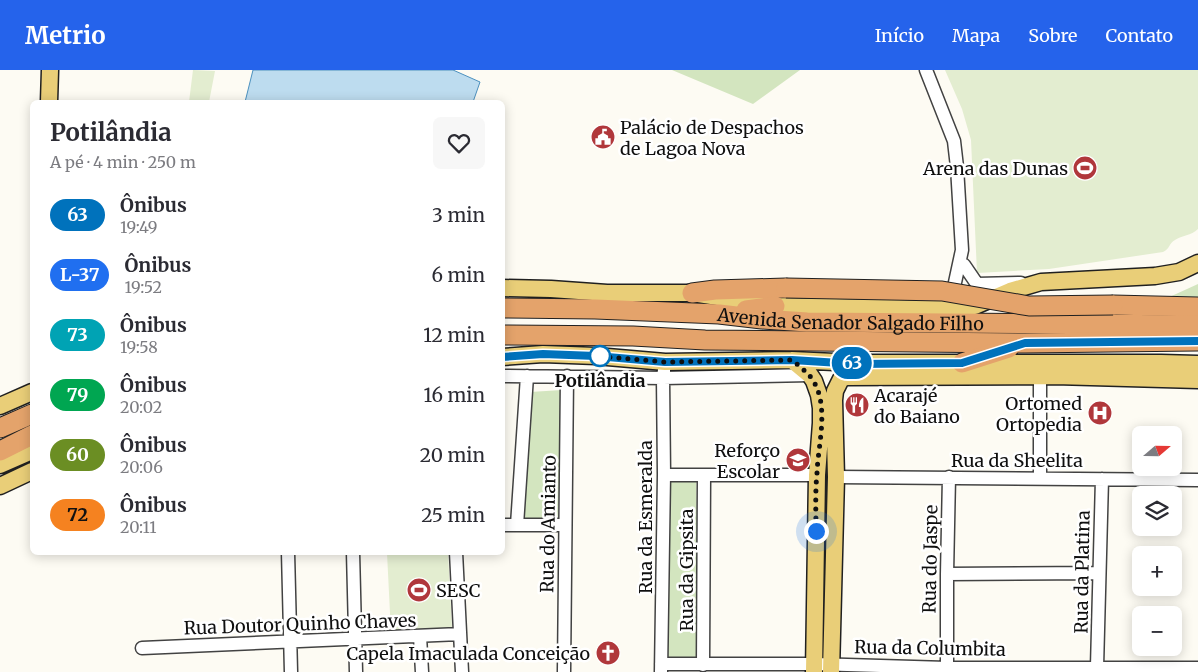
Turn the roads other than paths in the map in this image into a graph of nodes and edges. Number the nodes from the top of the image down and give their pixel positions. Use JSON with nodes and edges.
{"nodes":[{"id":1,"x":50,"y":70,"type":"edge"},
{"id":2,"x":926,"y":70,"type":"edge"},
{"id":3,"x":49,"y":100,"type":"edge"},
{"id":4,"x":963,"y":261,"type":"junction"},
{"id":5,"x":1198,"y":263,"type":"edge"},
{"id":6,"x":1041,"y":282,"type":"junction"},
{"id":7,"x":505,"y":288,"type":"edge"},
{"id":8,"x":692,"y":293,"type":"junction"},
{"id":9,"x":775,"y":306,"type":"junction"},
{"id":10,"x":975,"y":306,"type":"junction"},
{"id":11,"x":505,"y":308,"type":"edge"},
{"id":12,"x":1198,"y":308,"type":"edge"},
{"id":13,"x":949,"y":309,"type":"junction"},
{"id":14,"x":720,"y":314,"type":"junction"},
{"id":15,"x":1198,"y":324,"type":"edge"},
{"id":16,"x":505,"y":335,"type":"edge"},
{"id":17,"x":1198,"y":341,"type":"edge"},
{"id":18,"x":1025,"y":343,"type":"junction"},
{"id":19,"x":505,"y":357,"type":"edge"},
{"id":20,"x":792,"y":360,"type":"junction"},
{"id":21,"x":665,"y":362,"type":"junction"},
{"id":22,"x":962,"y":363,"type":"junction"},
{"id":23,"x":1198,"y":364,"type":"edge"},
{"id":24,"x":1045,"y":371,"type":"junction"},
{"id":25,"x":810,"y":375,"type":"junction"},
{"id":26,"x":505,"y":376,"type":"edge"},
{"id":27,"x":527,"y":376,"type":"junction"},
{"id":28,"x":566,"y":376,"type":"junction"},
{"id":29,"x":663,"y":378,"type":"junction"},
{"id":30,"x":1198,"y":380,"type":"edge"},
{"id":31,"x":30,"y":393,"type":"edge"},
{"id":32,"x":0,"y":406,"type":"edge"},
{"id":33,"x":30,"y":415,"type":"edge"},
{"id":34,"x":0,"y":428,"type":"edge"},
{"id":35,"x":30,"y":437,"type":"edge"},
{"id":36,"x":0,"y":450,"type":"edge"},
{"id":37,"x":30,"y":452,"type":"edge"},
{"id":38,"x":0,"y":465,"type":"edge"},
{"id":39,"x":30,"y":471,"type":"edge"},
{"id":40,"x":664,"y":475,"type":"junction"},
{"id":41,"x":816,"y":475,"type":"junction"},
{"id":42,"x":704,"y":476,"type":"junction"},
{"id":43,"x":836,"y":477,"type":"junction"},
{"id":44,"x":949,"y":478,"type":"junction"},
{"id":45,"x":1040,"y":478,"type":"junction"},
{"id":46,"x":1102,"y":479,"type":"junction"},
{"id":47,"x":1198,"y":480,"type":"edge"},
{"id":48,"x":0,"y":486,"type":"edge"},
{"id":49,"x":505,"y":525,"type":"edge"},
{"id":50,"x":517,"y":525,"type":"junction"},
{"id":51,"x":565,"y":525,"type":"junction"},
{"id":52,"x":288,"y":555,"type":"edge"},
{"id":53,"x":353,"y":555,"type":"edge"},
{"id":54,"x":456,"y":555,"type":"edge"},
{"id":55,"x":1098,"y":573,"type":"junction"},
{"id":56,"x":946,"y":574,"type":"junction"},
{"id":57,"x":460,"y":634,"type":"junction"},
{"id":58,"x":420,"y":636,"type":"junction"},
{"id":59,"x":356,"y":639,"type":"junction"},
{"id":60,"x":290,"y":641,"type":"junction"},
{"id":61,"x":142,"y":648,"type":"dead end"},
{"id":62,"x":703,"y":665,"type":"junction"},
{"id":63,"x":1097,"y":667,"type":"junction"},
{"id":64,"x":661,"y":668,"type":"edge"},
{"id":65,"x":814,"y":668,"type":"edge"},
{"id":66,"x":831,"y":668,"type":"edge"},
{"id":67,"x":1198,"y":668,"type":"edge"},
{"id":68,"x":947,"y":670,"type":"edge"},
{"id":69,"x":291,"y":672,"type":"edge"},
{"id":70,"x":356,"y":672,"type":"edge"},
{"id":71,"x":422,"y":672,"type":"edge"},
{"id":72,"x":462,"y":672,"type":"edge"},
{"id":73,"x":564,"y":672,"type":"edge"}],
"edges":[{"from":1,"to":3,"type":"main road"},
{"from":2,"to":4,"type":"street"},
{"from":4,"to":6,"type":"street"},
{"from":4,"to":10,"type":"street"},
{"from":4,"to":13,"type":"street"},
{"from":5,"to":6,"type":"main road"},
{"from":6,"to":10,"type":"main road"},
{"from":7,"to":8,"type":"main road"},
{"from":8,"to":9,"type":"main road"},
{"from":8,"to":12,"type":"highway","bridge":true},
{"from":9,"to":13,"type":"main road"},
{"from":9,"to":14,"type":"highway"},
{"from":10,"to":13,"type":"main road"},
{"from":11,"to":14,"type":"highway","name":"Avenida Senador Salgado Filho"},
{"from":14,"to":15,"type":"highway","name":"Avenida Senador Salgado Filho"},
{"from":16,"to":18,"type":"highway","name":"Avenida Senador Salgado Filho"},
{"from":17,"to":18,"type":"highway","name":"Avenida Senador Salgado Filho"},
{"from":18,"to":22,"type":"highway"},
{"from":19,"to":21,"type":"main road"},
{"from":20,"to":21,"type":"main road"},
{"from":20,"to":22,"type":"main road"},
{"from":20,"to":25,"type":"main road"},
{"from":21,"to":29,"type":"street","name":"Rua da Esmeralda"},
{"from":22,"to":24,"type":"main road"},
{"from":23,"to":24,"type":"main road"},
{"from":24,"to":30,"type":"main road"},
{"from":24,"to":43,"type":"main road"},
{"from":24,"to":45,"type":"street"},
{"from":25,"to":29,"type":"street"},
{"from":25,"to":41,"type":"main road"},
{"from":26,"to":27,"type":"street"},
{"from":27,"to":28,"type":"street"},
{"from":27,"to":50,"type":"street"},
{"from":28,"to":29,"type":"street"},
{"from":28,"to":51,"type":"street","name":"Rua do Amianto"},
{"from":29,"to":40,"type":"street","name":"Rua da Esmeralda"},
{"from":31,"to":32,"type":"main road"},
{"from":33,"to":34,"type":"highway"},
{"from":35,"to":36,"type":"highway"},
{"from":37,"to":38,"type":"main road"},
{"from":39,"to":48,"type":"main road"},
{"from":40,"to":42,"type":"street"},
{"from":40,"to":64,"type":"street","name":"Rua da Esmeralda"},
{"from":41,"to":42,"type":"street"},
{"from":41,"to":65,"type":"main road"},
{"from":42,"to":62,"type":"street","name":"Rua da Gipsita"},
{"from":43,"to":44,"type":"street","name":"Rua da Sheelita"},
{"from":43,"to":66,"type":"main road"},
{"from":44,"to":45,"type":"street","name":"Rua da Sheelita"},
{"from":44,"to":56,"type":"street","name":"Rua do Jaspe"},
{"from":45,"to":46,"type":"street","name":"Rua da Sheelita"},
{"from":46,"to":47,"type":"street","name":"Rua da Sheelita"},
{"from":46,"to":55,"type":"street","name":"Rua da Platina"},
{"from":49,"to":50,"type":"street"},
{"from":50,"to":51,"type":"street"},
{"from":51,"to":73,"type":"street","name":"Rua do Amianto"},
{"from":52,"to":60,"type":"street"},
{"from":53,"to":59,"type":"street"},
{"from":54,"to":57,"type":"street"},
{"from":55,"to":56,"type":"street"},
{"from":55,"to":63,"type":"street","name":"Rua da Platina"},
{"from":56,"to":68,"type":"street","name":"Rua do Jaspe"},
{"from":57,"to":58,"type":"street","name":"Rua Doutor Quinho Chaves"},
{"from":57,"to":72,"type":"street"},
{"from":58,"to":59,"type":"street","name":"Rua Doutor Quinho Chaves"},
{"from":58,"to":71,"type":"street"},
{"from":59,"to":60,"type":"street","name":"Rua Doutor Quinho Chaves"},
{"from":59,"to":70,"type":"street"},
{"from":60,"to":61,"type":"street","name":"Rua Doutor Quinho Chaves"},
{"from":60,"to":69,"type":"street"},
{"from":62,"to":64,"type":"street","name":"Rua da Columbita"},
{"from":62,"to":65,"type":"street","name":"Rua da Columbita"},
{"from":63,"to":67,"type":"street","name":"Rua da Columbita"},
{"from":63,"to":68,"type":"street","name":"Rua da Columbita"},
{"from":65,"to":66,"type":"street","name":"Rua da Columbita"},
{"from":66,"to":68,"type":"street","name":"Rua da Columbita"}]}
